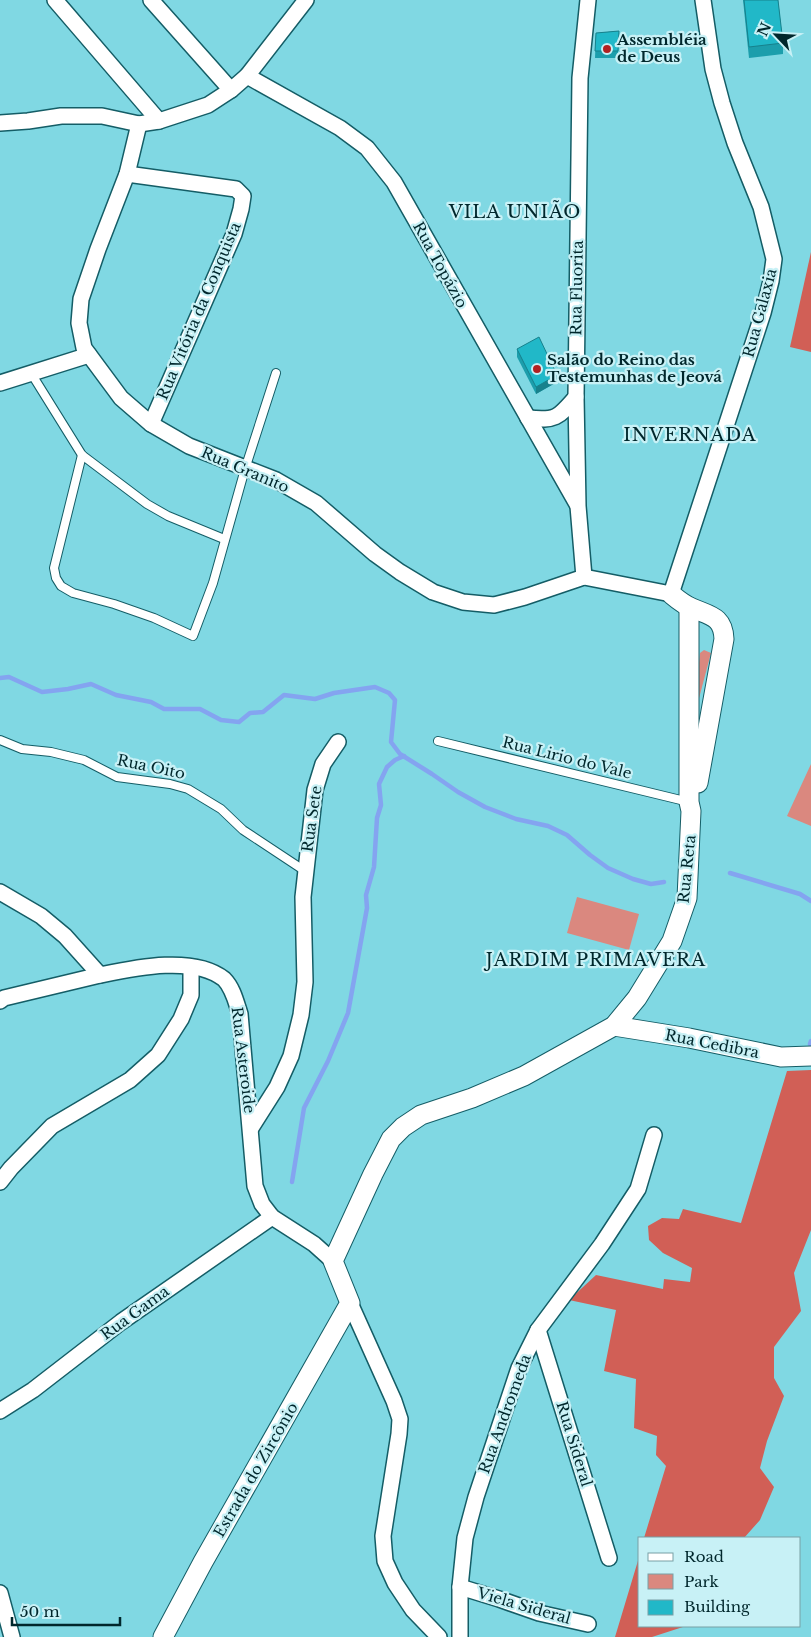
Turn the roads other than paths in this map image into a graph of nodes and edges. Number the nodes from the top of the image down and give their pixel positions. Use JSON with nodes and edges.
{"nodes":[{"id":1,"x":55,"y":0,"type":"edge"},
{"id":2,"x":151,"y":0,"type":"edge"},
{"id":3,"x":306,"y":0,"type":"edge"},
{"id":4,"x":588,"y":0,"type":"edge"},
{"id":5,"x":703,"y":0,"type":"edge"},
{"id":6,"x":247,"y":76,"type":"junction"},
{"id":7,"x":231,"y":90,"type":"junction"},
{"id":8,"x":160,"y":120,"type":"junction"},
{"id":9,"x":0,"y":123,"type":"edge"},
{"id":10,"x":139,"y":124,"type":"junction"},
{"id":11,"x":127,"y":174,"type":"junction"},
{"id":12,"x":89,"y":354,"type":"junction"},
{"id":13,"x":31,"y":373,"type":"junction"},
{"id":14,"x":276,"y":373,"type":"dead end"},
{"id":15,"x":0,"y":383,"type":"edge"},
{"id":16,"x":576,"y":397,"type":"junction"},
{"id":17,"x":528,"y":418,"type":"junction"},
{"id":18,"x":151,"y":424,"type":"junction"},
{"id":19,"x":82,"y":455,"type":"junction"},
{"id":20,"x":245,"y":469,"type":"junction"},
{"id":21,"x":578,"y":506,"type":"junction"},
{"id":22,"x":224,"y":540,"type":"junction"},
{"id":23,"x":584,"y":576,"type":"junction"},
{"id":24,"x":671,"y":594,"type":"junction"},
{"id":25,"x":689,"y":607,"type":"junction"},
{"id":26,"x":0,"y":740,"type":"edge"},
{"id":27,"x":438,"y":741,"type":"dead end"},
{"id":28,"x":338,"y":742,"type":"dead end"},
{"id":29,"x":690,"y":807,"type":"junction"},
{"id":30,"x":305,"y":870,"type":"junction"},
{"id":31,"x":0,"y":892,"type":"edge"},
{"id":32,"x":191,"y":967,"type":"junction"},
{"id":33,"x":100,"y":975,"type":"junction"},
{"id":34,"x":0,"y":1000,"type":"edge"},
{"id":35,"x":614,"y":1026,"type":"junction"},
{"id":36,"x":811,"y":1056,"type":"edge"},
{"id":37,"x":251,"y":1128,"type":"junction"},
{"id":38,"x":654,"y":1134,"type":"dead end"},
{"id":39,"x":0,"y":1182,"type":"edge"},
{"id":40,"x":272,"y":1217,"type":"junction"},
{"id":41,"x":333,"y":1261,"type":"junction"},
{"id":42,"x":350,"y":1303,"type":"junction"},
{"id":43,"x":538,"y":1330,"type":"junction"},
{"id":44,"x":0,"y":1411,"type":"edge"},
{"id":45,"x":609,"y":1558,"type":"dead end"},
{"id":46,"x":460,"y":1588,"type":"junction"},
{"id":47,"x":0,"y":1593,"type":"edge"},
{"id":48,"x":3,"y":1617,"type":"edge"},
{"id":49,"x":588,"y":1624,"type":"dead end"},
{"id":50,"x":12,"y":1637,"type":"edge"},
{"id":51,"x":163,"y":1637,"type":"edge"},
{"id":52,"x":439,"y":1637,"type":"edge"},
{"id":53,"x":460,"y":1637,"type":"edge"}],
"edges":[{"from":1,"to":8,"type":"street"},
{"from":2,"to":7,"type":"street"},
{"from":3,"to":6,"type":"street"},
{"from":4,"to":16,"type":"street","name":"Rua Fluorita"},
{"from":5,"to":24,"type":"street","name":"Rua Galaxia"},
{"from":6,"to":7,"type":"street"},
{"from":6,"to":17,"type":"street","name":"Rua Topázio"},
{"from":7,"to":8,"type":"street"},
{"from":8,"to":10,"type":"street"},
{"from":9,"to":10,"type":"street"},
{"from":10,"to":11,"type":"street","name":"Rua Granito"},
{"from":11,"to":12,"type":"street","name":"Rua Granito"},
{"from":11,"to":18,"type":"street","name":"Rua Vitória da Conquista"},
{"from":12,"to":13,"type":"street"},
{"from":12,"to":18,"type":"street","name":"Rua Granito"},
{"from":13,"to":15,"type":"street"},
{"from":13,"to":19,"type":"lane"},
{"from":14,"to":20,"type":"lane"},
{"from":16,"to":17,"type":"street"},
{"from":16,"to":21,"type":"street","name":"Rua Fluorita"},
{"from":17,"to":21,"type":"street","name":"Rua Topázio"},
{"from":18,"to":20,"type":"street","name":"Rua Granito"},
{"from":19,"to":22,"type":"lane"},
{"from":19,"to":22,"type":"lane"},
{"from":20,"to":22,"type":"lane"},
{"from":20,"to":23,"type":"street","name":"Rua Granito"},
{"from":21,"to":23,"type":"street","name":"Rua Fluorita"},
{"from":23,"to":24,"type":"street"},
{"from":24,"to":25,"type":"street","name":"Rua Reta"},
{"from":25,"to":29,"type":"street","name":"Rua Reta"},
{"from":25,"to":29,"type":"street","name":"Rua Reta"},
{"from":26,"to":30,"type":"lane","name":"Rua Oito"},
{"from":27,"to":29,"type":"lane","name":"Rua Lirio do Vale"},
{"from":28,"to":30,"type":"street","name":"Rua Sete"},
{"from":29,"to":35,"type":"street","name":"Rua Reta"},
{"from":30,"to":37,"type":"street","name":"Rua Sete"},
{"from":31,"to":33,"type":"street"},
{"from":32,"to":33,"type":"street","name":"Rua Asteroide"},
{"from":32,"to":37,"type":"street","name":"Rua Asteroide"},
{"from":32,"to":39,"type":"street"},
{"from":33,"to":34,"type":"street","name":"Rua Asteroide"},
{"from":35,"to":36,"type":"street","name":"Rua Cedibra"},
{"from":35,"to":41,"type":"street"},
{"from":37,"to":40,"type":"street","name":"Rua Asteroide"},
{"from":38,"to":43,"type":"street","name":"Rua Andromeda"},
{"from":40,"to":41,"type":"street","name":"Rua Asteroide"},
{"from":40,"to":44,"type":"street","name":"Rua Gama"},
{"from":41,"to":42,"type":"street","name":"Rua Asteroide"},
{"from":42,"to":51,"type":"street","name":"Estrada do Zircônio"},
{"from":42,"to":52,"type":"street"},
{"from":43,"to":45,"type":"street","name":"Rua Sideral"},
{"from":43,"to":46,"type":"street","name":"Rua Andromeda"},
{"from":46,"to":49,"type":"street","name":"Viela Sideral"},
{"from":46,"to":53,"type":"street","name":"Rua Andromeda"},
{"from":47,"to":48,"type":"street"},
{"from":48,"to":50,"type":"street"}]}
